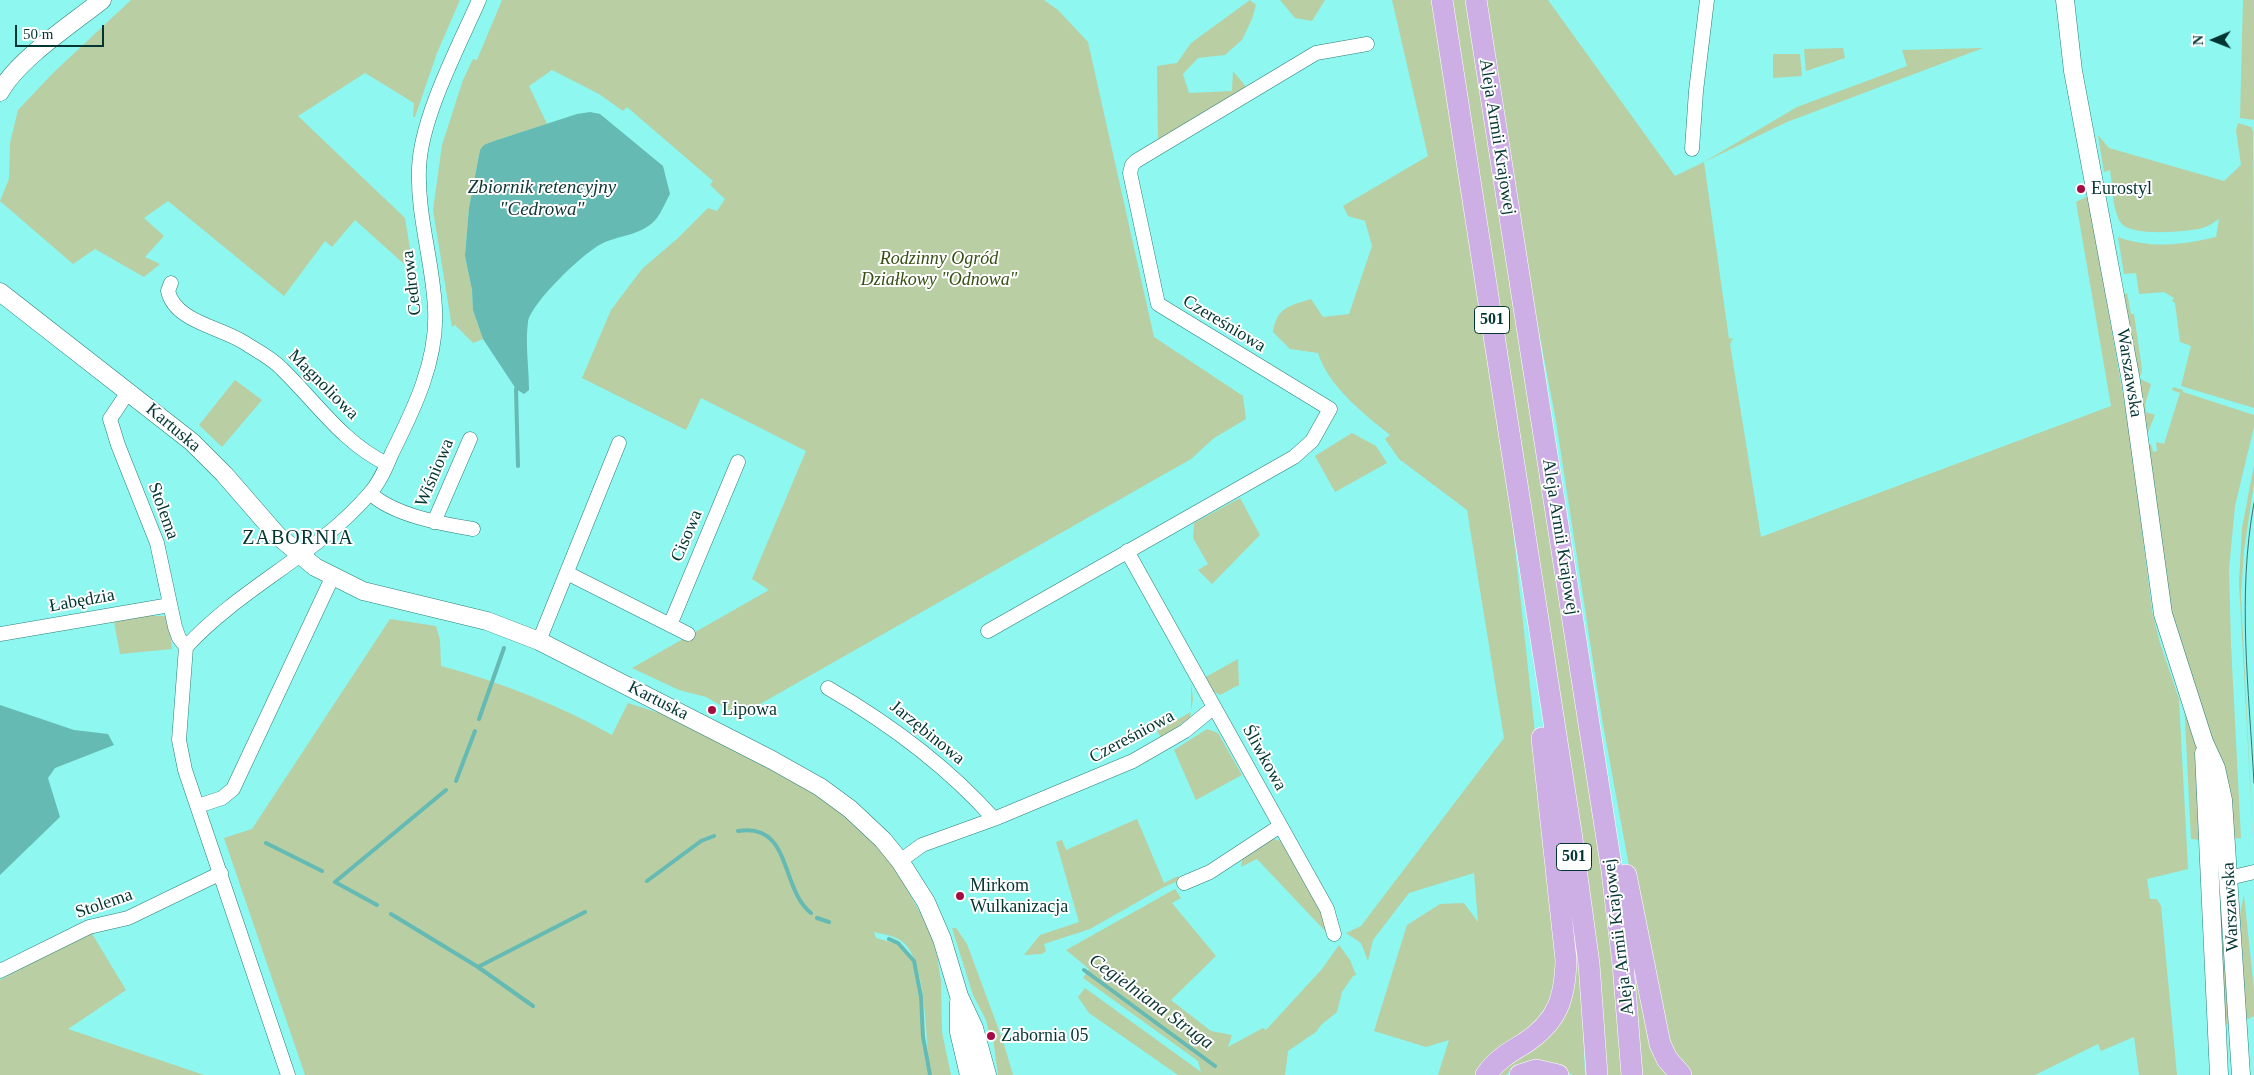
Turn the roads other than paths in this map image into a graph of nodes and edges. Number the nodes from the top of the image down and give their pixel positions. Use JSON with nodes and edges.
{"nodes":[{"id":1,"x":102,"y":0,"type":"edge"},
{"id":2,"x":479,"y":0,"type":"edge"},
{"id":3,"x":1442,"y":0,"type":"edge"},
{"id":4,"x":1476,"y":0,"type":"edge"},
{"id":5,"x":1707,"y":0,"type":"edge"},
{"id":6,"x":2065,"y":0,"type":"edge"},
{"id":7,"x":1366,"y":44,"type":"dead end"},
{"id":8,"x":0,"y":92,"type":"edge"},
{"id":9,"x":1692,"y":150,"type":"dead end"},
{"id":10,"x":171,"y":283,"type":"dead end"},
{"id":11,"x":0,"y":292,"type":"edge"},
{"id":12,"x":128,"y":392,"type":"junction"},
{"id":13,"x":470,"y":439,"type":"dead end"},
{"id":14,"x":619,"y":443,"type":"dead end"},
{"id":15,"x":738,"y":462,"type":"dead end"},
{"id":16,"x":387,"y":464,"type":"junction"},
{"id":17,"x":370,"y":493,"type":"junction"},
{"id":18,"x":434,"y":522,"type":"junction"},
{"id":19,"x":473,"y":529,"type":"dead end"},
{"id":20,"x":1127,"y":551,"type":"junction"},
{"id":21,"x":299,"y":556,"type":"junction"},
{"id":22,"x":567,"y":573,"type":"junction"},
{"id":23,"x":332,"y":578,"type":"junction"},
{"id":24,"x":170,"y":605,"type":"junction"},
{"id":25,"x":670,"y":625,"type":"junction"},
{"id":26,"x":988,"y":631,"type":"dead end"},
{"id":27,"x":0,"y":634,"type":"edge"},
{"id":28,"x":688,"y":634,"type":"dead end"},
{"id":29,"x":1540,"y":640,"type":"junction"},
{"id":30,"x":539,"y":641,"type":"junction"},
{"id":31,"x":186,"y":647,"type":"junction"},
{"id":32,"x":828,"y":688,"type":"dead end"},
{"id":33,"x":1213,"y":708,"type":"junction"},
{"id":34,"x":2204,"y":742,"type":"junction"},
{"id":35,"x":1598,"y":773,"type":"junction"},
{"id":36,"x":198,"y":806,"type":"junction"},
{"id":37,"x":994,"y":819,"type":"junction"},
{"id":38,"x":1280,"y":826,"type":"junction"},
{"id":39,"x":900,"y":861,"type":"junction"},
{"id":40,"x":2254,"y":872,"type":"edge"},
{"id":41,"x":222,"y":873,"type":"junction"},
{"id":42,"x":2229,"y":878,"type":"junction"},
{"id":43,"x":2210,"y":881,"type":"junction"},
{"id":44,"x":1184,"y":883,"type":"dead end"},
{"id":45,"x":1334,"y":934,"type":"dead end"},
{"id":46,"x":0,"y":971,"type":"edge"},
{"id":47,"x":959,"y":996,"type":"junction"},
{"id":48,"x":288,"y":1075,"type":"edge"},
{"id":49,"x":970,"y":1075,"type":"edge"},
{"id":50,"x":987,"y":1075,"type":"edge"},
{"id":51,"x":1486,"y":1075,"type":"edge"},
{"id":52,"x":1520,"y":1075,"type":"edge"},
{"id":53,"x":1558,"y":1075,"type":"edge"},
{"id":54,"x":1596,"y":1075,"type":"edge"},
{"id":55,"x":1632,"y":1075,"type":"edge"},
{"id":56,"x":1681,"y":1075,"type":"edge"},
{"id":57,"x":2219,"y":1075,"type":"edge"},
{"id":58,"x":2240,"y":1075,"type":"edge"}],
"edges":[{"from":1,"to":8,"type":"street"},
{"from":2,"to":16,"type":"street","name":"Cedrowa"},
{"from":3,"to":29,"type":"main road","name":"Aleja Armii Krajowej","number":"501"},
{"from":4,"to":35,"type":"main road","name":"Aleja Armii Krajowej","number":"501"},
{"from":5,"to":9,"type":"street"},
{"from":6,"to":34,"type":"street","name":"Warszawska"},
{"from":7,"to":20,"type":"street","name":"Czereśniowa"},
{"from":10,"to":16,"type":"street","name":"Magnoliowa"},
{"from":11,"to":12,"type":"street","name":"Kartuska"},
{"from":12,"to":21,"type":"street","name":"Kartuska"},
{"from":12,"to":24,"type":"street","name":"Stolema"},
{"from":13,"to":18,"type":"street","name":"Wiśniowa"},
{"from":14,"to":22,"type":"street"},
{"from":15,"to":25,"type":"street","name":"Cisowa"},
{"from":16,"to":17,"type":"street","name":"Cedrowa"},
{"from":17,"to":18,"type":"street","name":"Wiśniowa"},
{"from":17,"to":21,"type":"street","name":"Cedrowa"},
{"from":18,"to":19,"type":"street","name":"Wiśniowa"},
{"from":20,"to":26,"type":"street","name":"Czereśniowa"},
{"from":20,"to":33,"type":"street"},
{"from":21,"to":23,"type":"street","name":"Kartuska"},
{"from":21,"to":31,"type":"street"},
{"from":22,"to":25,"type":"street"},
{"from":22,"to":30,"type":"street"},
{"from":23,"to":30,"type":"street","name":"Kartuska"},
{"from":23,"to":36,"type":"street"},
{"from":24,"to":27,"type":"street","name":"Łabędzia"},
{"from":24,"to":31,"type":"street","name":"Stolema"},
{"from":25,"to":28,"type":"street"},
{"from":29,"to":51,"type":"main road"},
{"from":29,"to":54,"type":"main road","name":"Aleja Armii Krajowej","number":"501"},
{"from":30,"to":39,"type":"street","name":"Kartuska"},
{"from":31,"to":36,"type":"street","name":"Stolema"},
{"from":32,"to":37,"type":"street","name":"Jarzębinowa"},
{"from":33,"to":37,"type":"street","name":"Czereśniowa"},
{"from":33,"to":38,"type":"street","name":"Śliwkowa"},
{"from":34,"to":42,"type":"street","name":"Warszawska"},
{"from":34,"to":43,"type":"street","name":"Warszawska"},
{"from":35,"to":55,"type":"main road","name":"Aleja Armii Krajowej","number":"501"},
{"from":35,"to":56,"type":"main road"},
{"from":36,"to":41,"type":"street","name":"Stolema"},
{"from":37,"to":39,"type":"street","name":"Czereśniowa"},
{"from":38,"to":44,"type":"street"},
{"from":38,"to":45,"type":"street","name":"Śliwkowa"},
{"from":39,"to":47,"type":"street","name":"Kartuska"},
{"from":40,"to":42,"type":"street"},
{"from":41,"to":46,"type":"street","name":"Stolema"},
{"from":41,"to":48,"type":"street","name":"Stolema"},
{"from":42,"to":43,"type":"street"},
{"from":42,"to":58,"type":"street","name":"Warszawska"},
{"from":43,"to":57,"type":"street","name":"Warszawska"},
{"from":47,"to":49,"type":"street","name":"Kartuska"},
{"from":47,"to":50,"type":"street","name":"Kartuska"},
{"from":52,"to":53,"type":"main road"}]}
